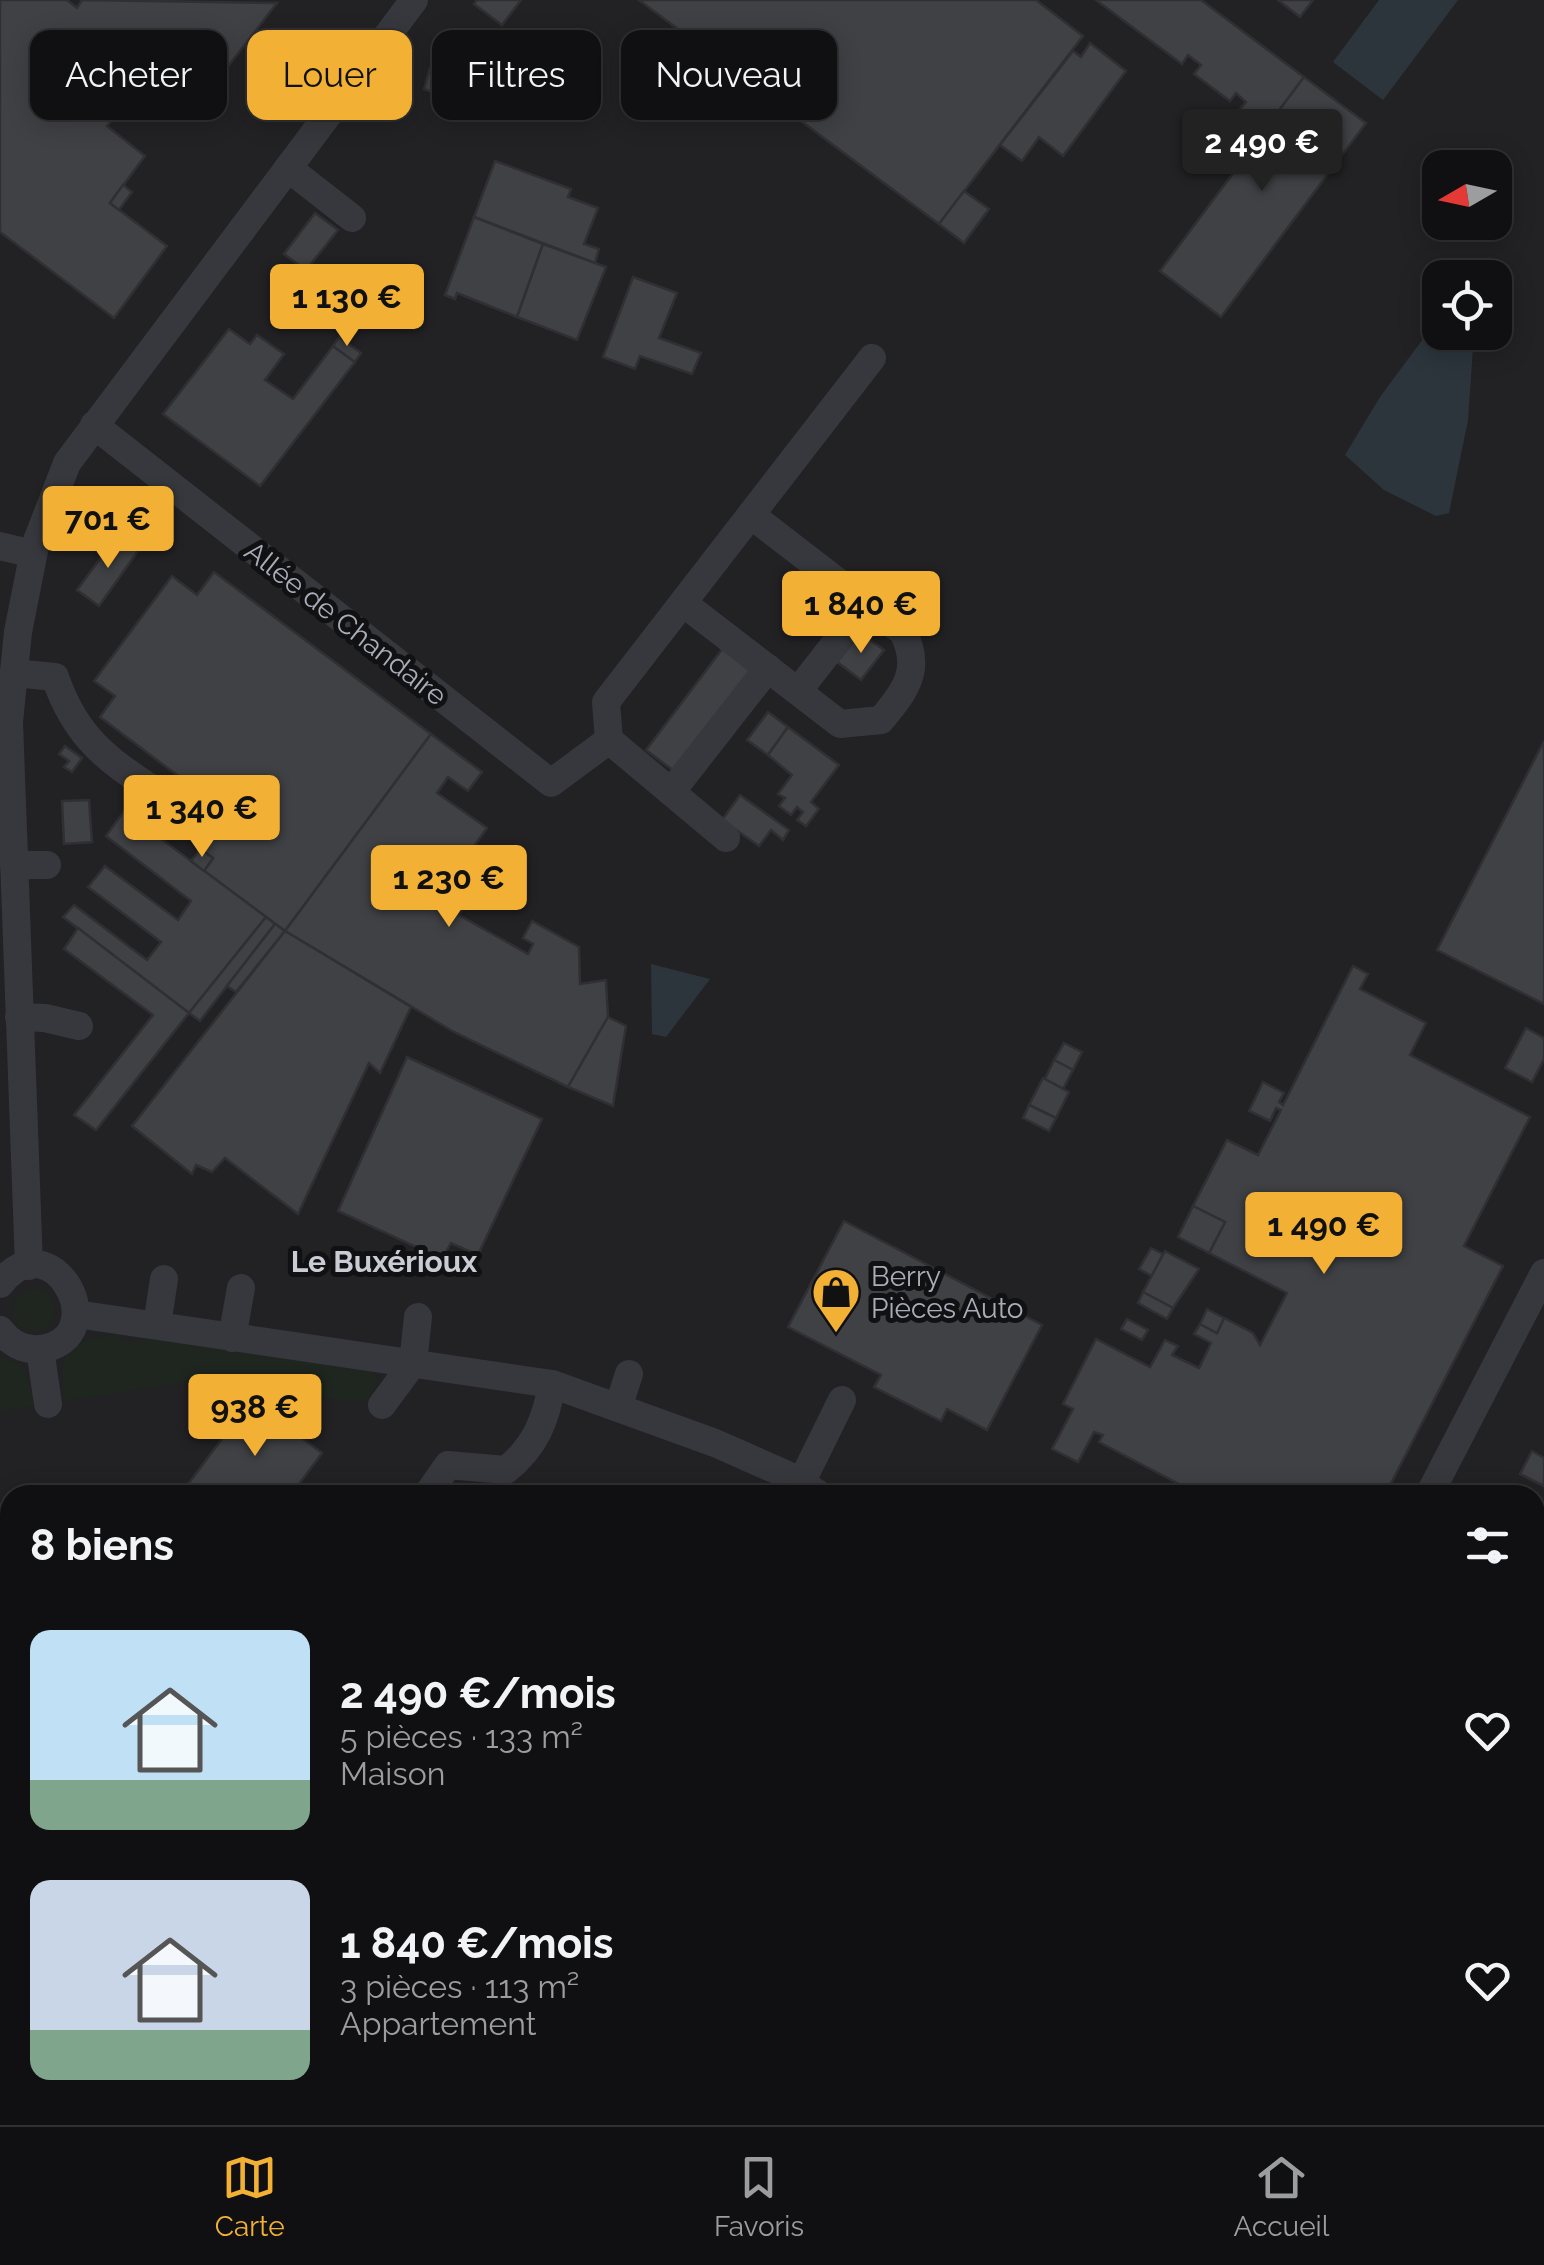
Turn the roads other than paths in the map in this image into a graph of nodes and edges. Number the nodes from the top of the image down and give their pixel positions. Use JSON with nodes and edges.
{"nodes":[{"id":1,"x":414,"y":0,"type":"edge"},
{"id":2,"x":288,"y":168,"type":"junction"},
{"id":3,"x":352,"y":218,"type":"dead end"},
{"id":4,"x":872,"y":358,"type":"dead end"},
{"id":5,"x":94,"y":425,"type":"junction"},
{"id":6,"x":751,"y":515,"type":"junction"},
{"id":7,"x":0,"y":546,"type":"edge"},
{"id":8,"x":33,"y":554,"type":"junction"},
{"id":9,"x":683,"y":603,"type":"junction"},
{"id":10,"x":866,"y":604,"type":"junction"},
{"id":11,"x":768,"y":668,"type":"junction"},
{"id":12,"x":14,"y":672,"type":"junction"},
{"id":13,"x":798,"y":691,"type":"junction"},
{"id":14,"x":610,"y":740,"type":"junction"},
{"id":15,"x":672,"y":792,"type":"junction"},
{"id":16,"x":186,"y":812,"type":"dead end"},
{"id":17,"x":726,"y":838,"type":"dead end"},
{"id":18,"x":47,"y":864,"type":"dead end"},
{"id":19,"x":14,"y":865,"type":"junction"},
{"id":20,"x":19,"y":1018,"type":"junction"},
{"id":21,"x":79,"y":1026,"type":"dead end"},
{"id":22,"x":29,"y":1266,"type":"junction"},
{"id":23,"x":1544,"y":1273,"type":"edge"},
{"id":24,"x":164,"y":1279,"type":"dead end"},
{"id":25,"x":0,"y":1284,"type":"edge"},
{"id":26,"x":241,"y":1288,"type":"dead end"},
{"id":27,"x":76,"y":1314,"type":"junction"},
{"id":28,"x":418,"y":1317,"type":"dead end"},
{"id":29,"x":156,"y":1326,"type":"junction"},
{"id":30,"x":0,"y":1330,"type":"edge"},
{"id":31,"x":232,"y":1338,"type":"junction"},
{"id":32,"x":40,"y":1349,"type":"junction"},
{"id":33,"x":413,"y":1362,"type":"junction"},
{"id":34,"x":629,"y":1374,"type":"dead end"},
{"id":35,"x":552,"y":1384,"type":"junction"},
{"id":36,"x":842,"y":1400,"type":"dead end"},
{"id":37,"x":48,"y":1404,"type":"dead end"},
{"id":38,"x":382,"y":1405,"type":"dead end"},
{"id":39,"x":619,"y":1406,"type":"junction"},
{"id":40,"x":434,"y":1485,"type":"edge"},
{"id":41,"x":801,"y":1485,"type":"edge"},
{"id":42,"x":811,"y":1485,"type":"edge"},
{"id":43,"x":1434,"y":1485,"type":"edge"}],
"edges":[{"from":1,"to":2,"type":"street"},
{"from":2,"to":3,"type":"street"},
{"from":2,"to":5,"type":"street"},
{"from":4,"to":6,"type":"street"},
{"from":5,"to":8,"type":"street"},
{"from":5,"to":14,"type":"street","name":"Allée de Chandaire"},
{"from":6,"to":9,"type":"street"},
{"from":6,"to":10,"type":"street"},
{"from":7,"to":8,"type":"street"},
{"from":8,"to":12,"type":"street"},
{"from":9,"to":11,"type":"street"},
{"from":9,"to":14,"type":"street"},
{"from":10,"to":13,"type":"street"},
{"from":10,"to":13,"type":"street"},
{"from":11,"to":13,"type":"street"},
{"from":11,"to":15,"type":"street"},
{"from":12,"to":16,"type":"street"},
{"from":12,"to":19,"type":"street"},
{"from":14,"to":15,"type":"street"},
{"from":15,"to":17,"type":"street"},
{"from":18,"to":19,"type":"street"},
{"from":19,"to":20,"type":"street"},
{"from":20,"to":21,"type":"street"},
{"from":20,"to":22,"type":"street"},
{"from":22,"to":25,"type":"street"},
{"from":22,"to":27,"type":"street"},
{"from":23,"to":43,"type":"street"},
{"from":24,"to":29,"type":"street"},
{"from":26,"to":31,"type":"street"},
{"from":27,"to":29,"type":"street"},
{"from":27,"to":32,"type":"street"},
{"from":28,"to":33,"type":"street"},
{"from":29,"to":31,"type":"street"},
{"from":30,"to":32,"type":"street"},
{"from":31,"to":33,"type":"street"},
{"from":32,"to":37,"type":"street"},
{"from":33,"to":35,"type":"street"},
{"from":33,"to":38,"type":"street"},
{"from":34,"to":39,"type":"street"},
{"from":35,"to":39,"type":"street"},
{"from":35,"to":40,"type":"street"},
{"from":36,"to":42,"type":"street"},
{"from":39,"to":41,"type":"street"}]}
